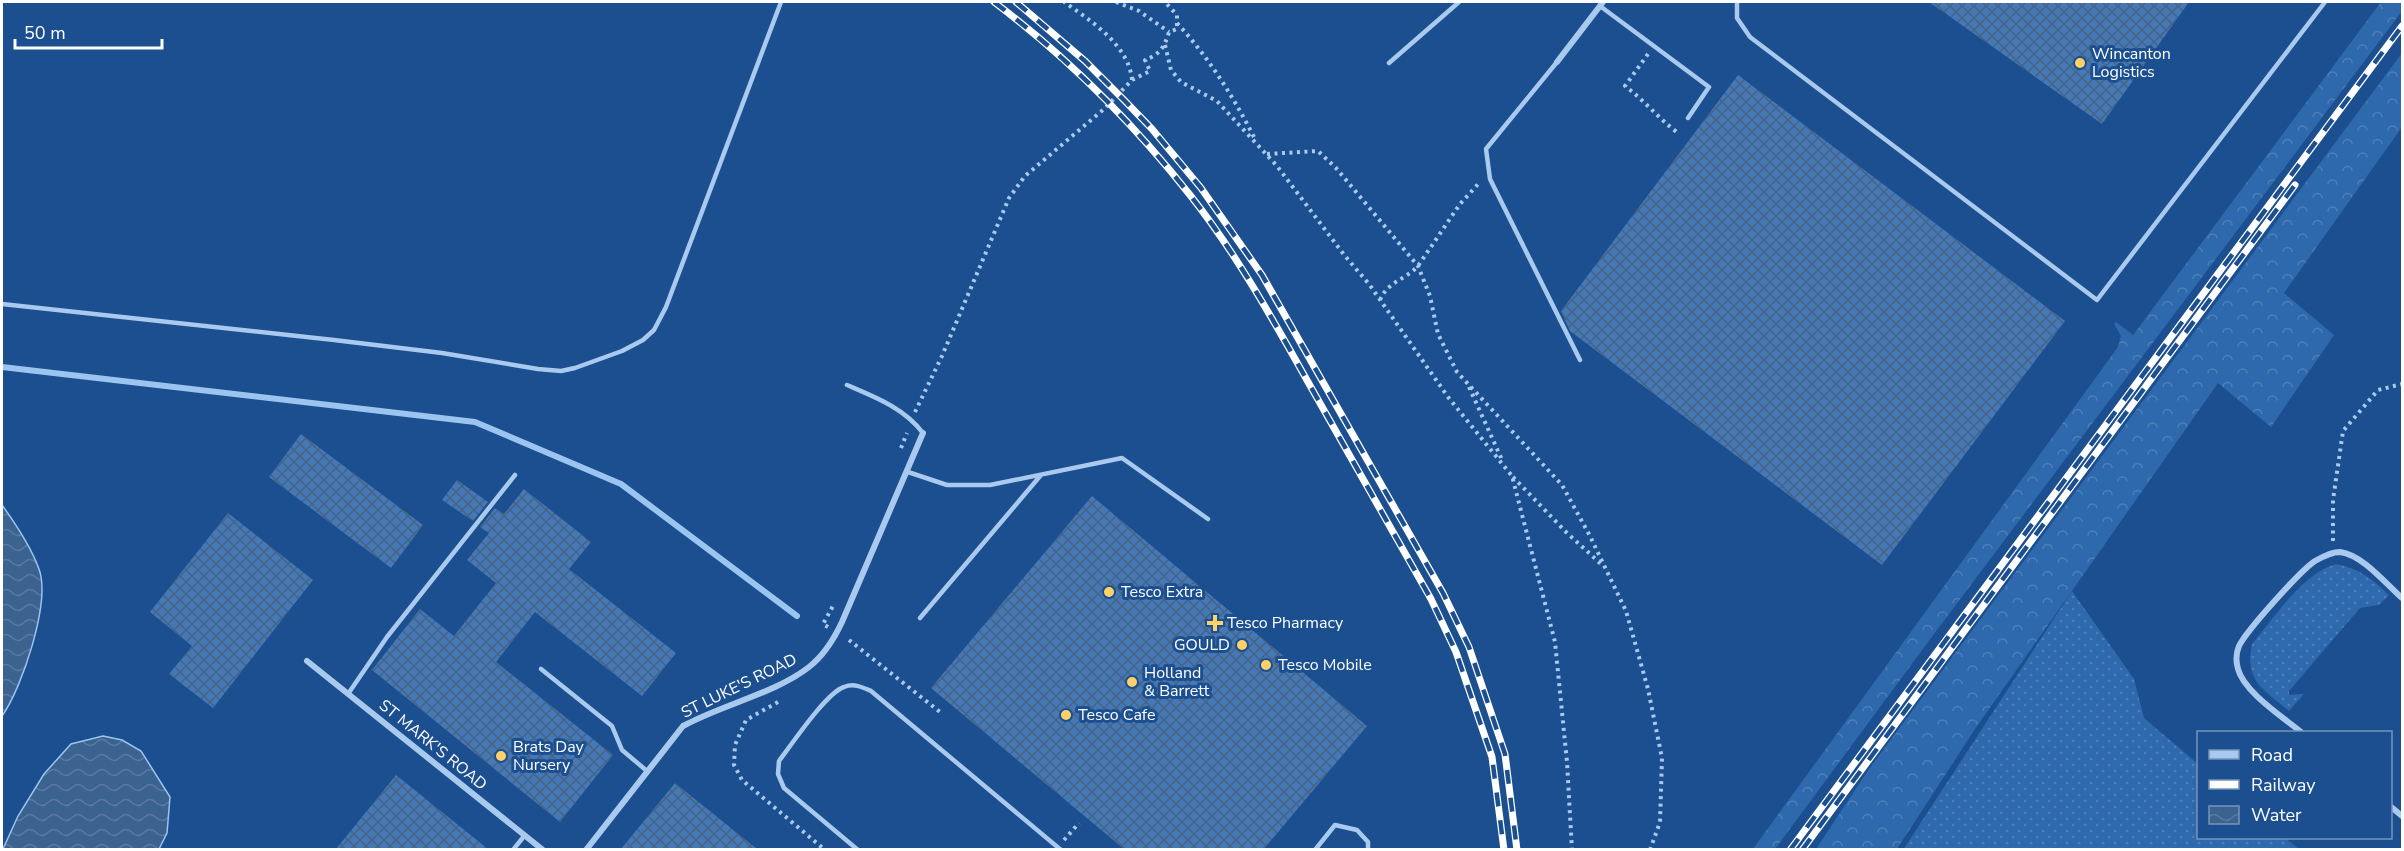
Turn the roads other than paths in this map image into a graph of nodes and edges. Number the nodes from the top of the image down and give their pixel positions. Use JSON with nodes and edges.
{"nodes":[{"id":1,"x":781,"y":2,"type":"edge"},
{"id":2,"x":1459,"y":2,"type":"edge"},
{"id":3,"x":1737,"y":2,"type":"edge"},
{"id":4,"x":2325,"y":2,"type":"edge"},
{"id":5,"x":1602,"y":4,"type":"edge"},
{"id":6,"x":1557,"y":62,"type":"joint"},
{"id":7,"x":1389,"y":63,"type":"dead end"},
{"id":8,"x":1688,"y":118,"type":"dead end"},
{"id":9,"x":2,"y":304,"type":"edge"},
{"id":10,"x":1580,"y":360,"type":"dead end"},
{"id":11,"x":846,"y":385,"type":"dead end"},
{"id":12,"x":923,"y":433,"type":"joint"},
{"id":13,"x":908,"y":472,"type":"junction"},
{"id":14,"x":515,"y":475,"type":"dead end"},
{"id":15,"x":1041,"y":475,"type":"junction"},
{"id":16,"x":1208,"y":519,"type":"dead end"},
{"id":17,"x":2403,"y":598,"type":"edge"},
{"id":18,"x":920,"y":618,"type":"dead end"},
{"id":19,"x":307,"y":662,"type":"dead end"},
{"id":20,"x":541,"y":669,"type":"dead end"},
{"id":21,"x":348,"y":694,"type":"junction"},
{"id":22,"x":2300,"y":731,"type":"edge"},
{"id":23,"x":647,"y":771,"type":"junction"},
{"id":24,"x":525,"y":835,"type":"junction"},
{"id":25,"x":1059,"y":848,"type":"edge"},
{"id":26,"x":513,"y":849,"type":"edge"},
{"id":27,"x":543,"y":849,"type":"edge"},
{"id":28,"x":586,"y":849,"type":"edge"},
{"id":29,"x":858,"y":849,"type":"edge"},
{"id":30,"x":1315,"y":849,"type":"edge"},
{"id":31,"x":1368,"y":849,"type":"edge"}],
"edges":[{"from":1,"to":9,"type":"lane"},
{"from":2,"to":7,"type":"lane"},
{"from":3,"to":4,"type":"lane"},
{"from":5,"to":6,"type":"street"},
{"from":5,"to":8,"type":"lane"},
{"from":6,"to":10,"type":"lane"},
{"from":11,"to":12,"type":"lane"},
{"from":12,"to":13,"type":"street","name":"ST LUKE'S ROAD"},
{"from":13,"to":15,"type":"lane"},
{"from":13,"to":23,"type":"street","name":"ST LUKE'S ROAD"},
{"from":14,"to":21,"type":"lane"},
{"from":15,"to":16,"type":"lane"},
{"from":15,"to":18,"type":"lane"},
{"from":17,"to":22,"type":"street"},
{"from":19,"to":21,"type":"street","name":"ST MARK'S ROAD"},
{"from":20,"to":23,"type":"lane"},
{"from":21,"to":24,"type":"street","name":"ST MARK'S ROAD"},
{"from":23,"to":28,"type":"street","name":"ST LUKE'S ROAD"},
{"from":24,"to":26,"type":"lane"},
{"from":24,"to":27,"type":"street","name":"ST MARK'S ROAD"},
{"from":25,"to":29,"type":"lane"},
{"from":30,"to":31,"type":"lane"}]}
